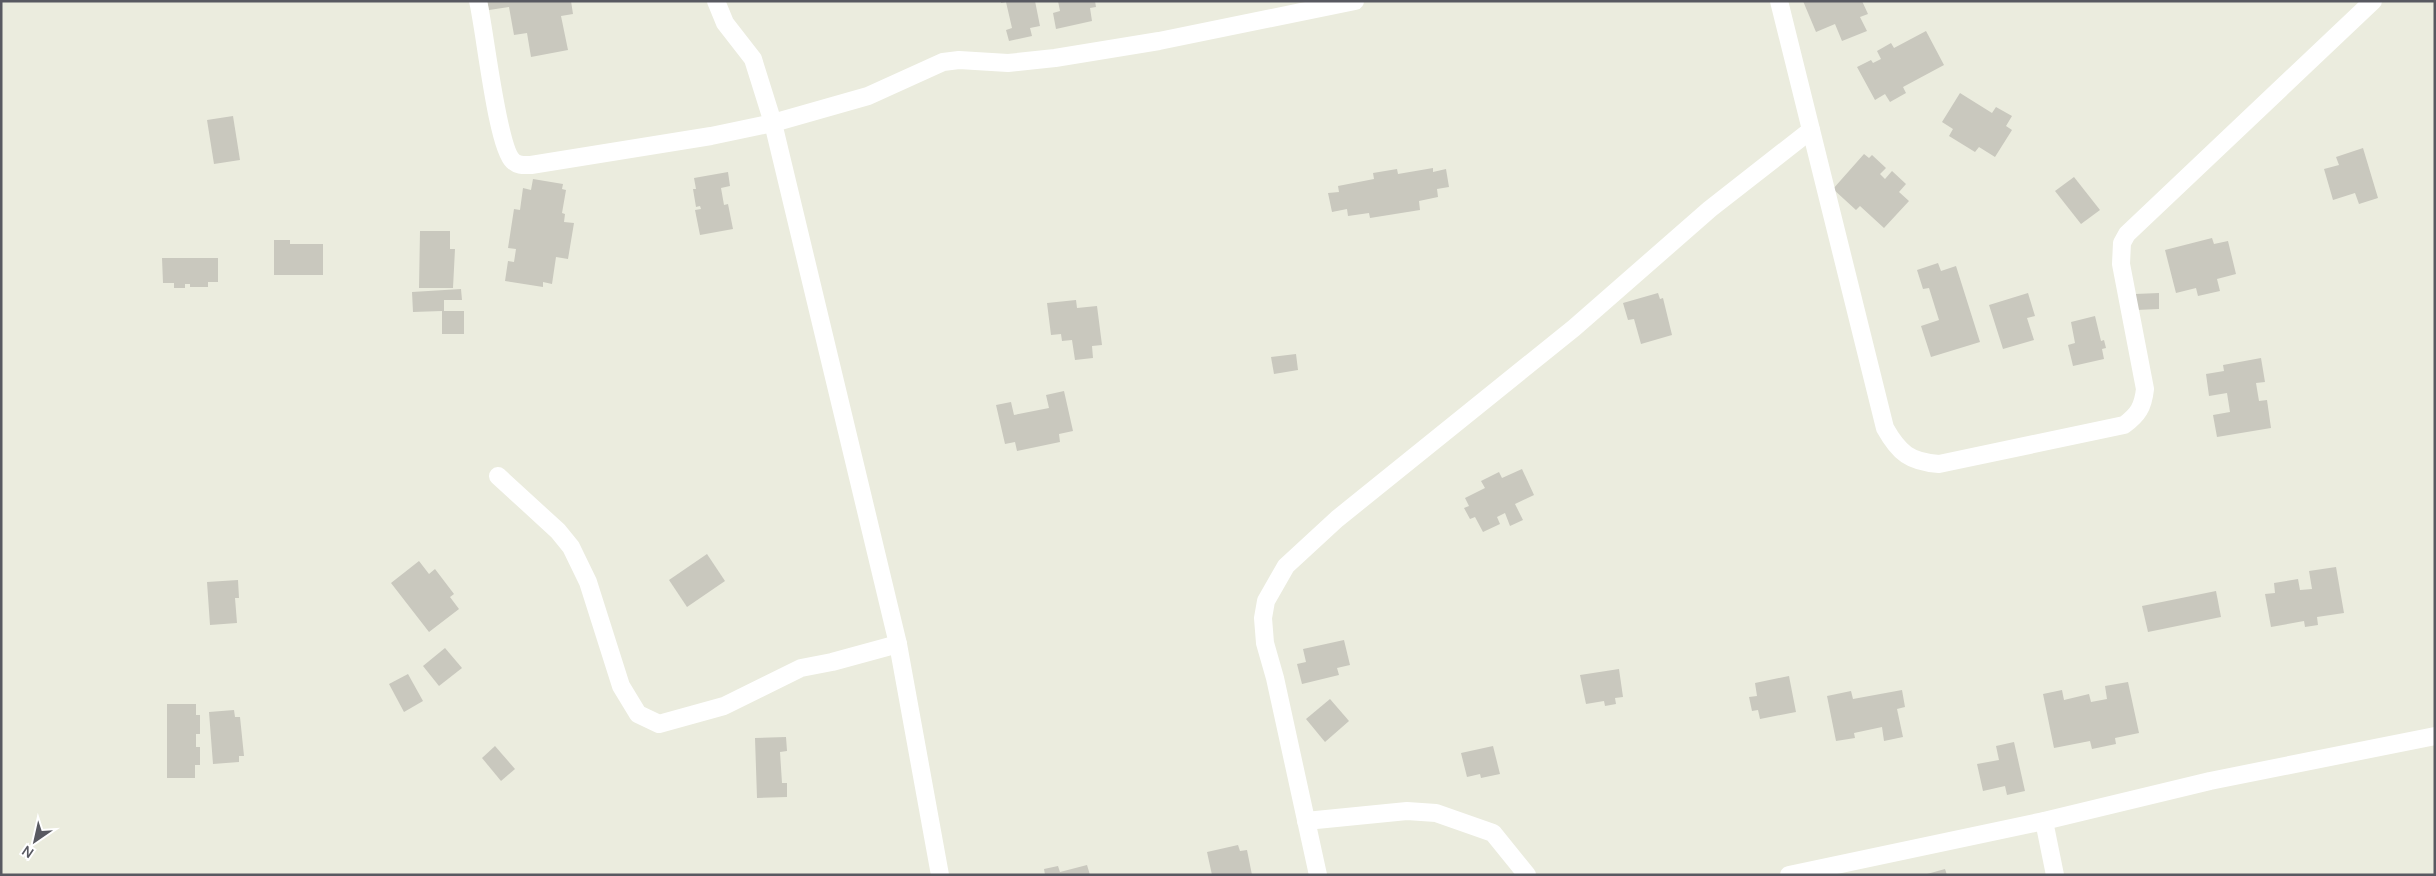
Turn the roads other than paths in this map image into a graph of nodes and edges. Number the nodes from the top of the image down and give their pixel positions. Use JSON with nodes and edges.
{"nodes":[{"id":1,"x":478,"y":1,"type":"edge"},
{"id":2,"x":716,"y":1,"type":"edge"},
{"id":3,"x":1355,"y":1,"type":"edge"},
{"id":4,"x":1779,"y":1,"type":"edge"},
{"id":5,"x":2373,"y":1,"type":"edge"},
{"id":6,"x":773,"y":123,"type":"junction"},
{"id":7,"x":1811,"y":130,"type":"junction"},
{"id":8,"x":498,"y":476,"type":"dead end"},
{"id":9,"x":898,"y":644,"type":"junction"},
{"id":10,"x":2435,"y":736,"type":"edge"},
{"id":11,"x":1306,"y":821,"type":"junction"},
{"id":12,"x":2044,"y":821,"type":"junction"},
{"id":13,"x":940,"y":875,"type":"edge"},
{"id":14,"x":1318,"y":875,"type":"edge"},
{"id":15,"x":1527,"y":875,"type":"edge"},
{"id":16,"x":1789,"y":875,"type":"edge"},
{"id":17,"x":2055,"y":875,"type":"edge"}],
"edges":[{"from":1,"to":6,"type":"street"},
{"from":2,"to":6,"type":"street"},
{"from":3,"to":6,"type":"street"},
{"from":4,"to":7,"type":"street"},
{"from":5,"to":7,"type":"street"},
{"from":6,"to":9,"type":"street"},
{"from":7,"to":11,"type":"street"},
{"from":8,"to":9,"type":"street"},
{"from":9,"to":13,"type":"street"},
{"from":10,"to":12,"type":"street"},
{"from":11,"to":14,"type":"street"},
{"from":11,"to":15,"type":"street"},
{"from":12,"to":16,"type":"street"},
{"from":12,"to":17,"type":"street"}]}
